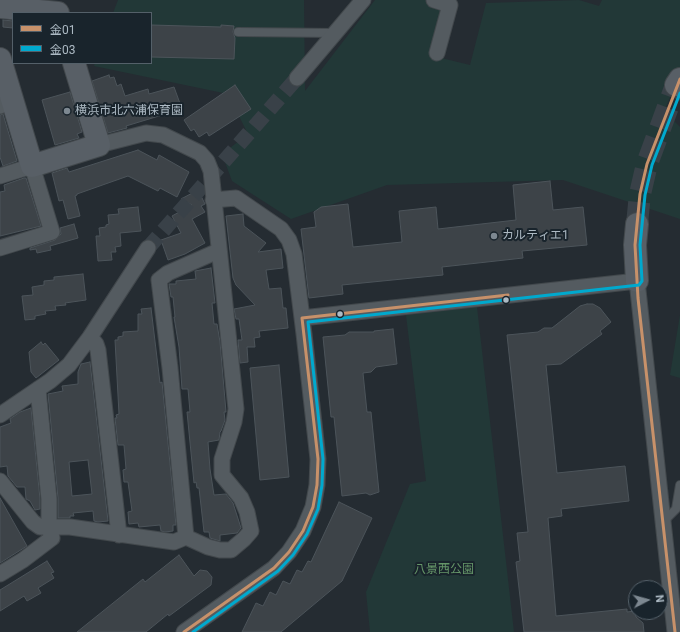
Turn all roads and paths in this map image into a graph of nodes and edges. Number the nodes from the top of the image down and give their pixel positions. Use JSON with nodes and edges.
{"nodes":[{"id":1,"x":363,"y":0,"type":"edge"},
{"id":2,"x":434,"y":0,"type":"edge"},
{"id":3,"x":0,"y":7,"type":"edge"},
{"id":4,"x":48,"y":12,"type":"edge"},
{"id":5,"x":238,"y":32,"type":"dead end"},
{"id":6,"x":335,"y":34,"type":"junction"},
{"id":7,"x":437,"y":52,"type":"dead end"},
{"id":8,"x":0,"y":59,"type":"edge"},
{"id":9,"x":74,"y":64,"type":"edge"},
{"id":10,"x":297,"y":78,"type":"tunnel mouth"},
{"id":11,"x":7,"y":104,"type":"edge"},
{"id":12,"x":99,"y":145,"type":"junction"},
{"id":13,"x":32,"y":166,"type":"junction"},
{"id":14,"x":0,"y":176,"type":"edge"},
{"id":15,"x":213,"y":200,"type":"junction"},
{"id":16,"x":637,"y":224,"type":"tunnel mouth"},
{"id":17,"x":0,"y":248,"type":"edge"},
{"id":18,"x":148,"y":248,"type":"tunnel mouth"},
{"id":19,"x":218,"y":251,"type":"junction"},
{"id":20,"x":637,"y":281,"type":"junction"},
{"id":21,"x":302,"y":318,"type":"junction"},
{"id":22,"x":90,"y":337,"type":"junction"},
{"id":23,"x":38,"y":389,"type":"junction"},
{"id":24,"x":0,"y":415,"type":"edge"},
{"id":25,"x":680,"y":485,"type":"edge"},
{"id":26,"x":1,"y":486,"type":"edge"},
{"id":27,"x":662,"y":522,"type":"junction"},
{"id":28,"x":49,"y":528,"type":"junction"},
{"id":29,"x":119,"y":535,"type":"junction"},
{"id":30,"x":186,"y":537,"type":"junction"},
{"id":31,"x":0,"y":574,"type":"edge"},
{"id":32,"x":184,"y":632,"type":"edge"},
{"id":33,"x":675,"y":632,"type":"edge"}],
"edges":[{"from":1,"to":6,"type":"street"},
{"from":2,"to":7,"type":"street"},
{"from":3,"to":4,"type":"street"},
{"from":5,"to":6,"type":"lane"},
{"from":6,"to":10,"type":"street"},
{"from":8,"to":11,"type":"street"},
{"from":9,"to":12,"type":"street"},
{"from":11,"to":13,"type":"street"},
{"from":12,"to":13,"type":"street"},
{"from":12,"to":15,"type":"street"},
{"from":13,"to":14,"type":"street"},
{"from":13,"to":17,"type":"street"},
{"from":15,"to":19,"type":"street"},
{"from":15,"to":21,"type":"street"},
{"from":16,"to":20,"type":"street"},
{"from":18,"to":22,"type":"street"},
{"from":19,"to":30,"type":"street"},
{"from":19,"to":30,"type":"street"},
{"from":20,"to":21,"type":"street"},
{"from":20,"to":27,"type":"street"},
{"from":21,"to":32,"type":"street"},
{"from":22,"to":23,"type":"street"},
{"from":22,"to":29,"type":"street"},
{"from":23,"to":24,"type":"street"},
{"from":23,"to":28,"type":"street"},
{"from":25,"to":27,"type":"lane"},
{"from":26,"to":28,"type":"street"},
{"from":27,"to":33,"type":"street"},
{"from":28,"to":29,"type":"street"},
{"from":28,"to":31,"type":"street"},
{"from":29,"to":30,"type":"street"}]}
